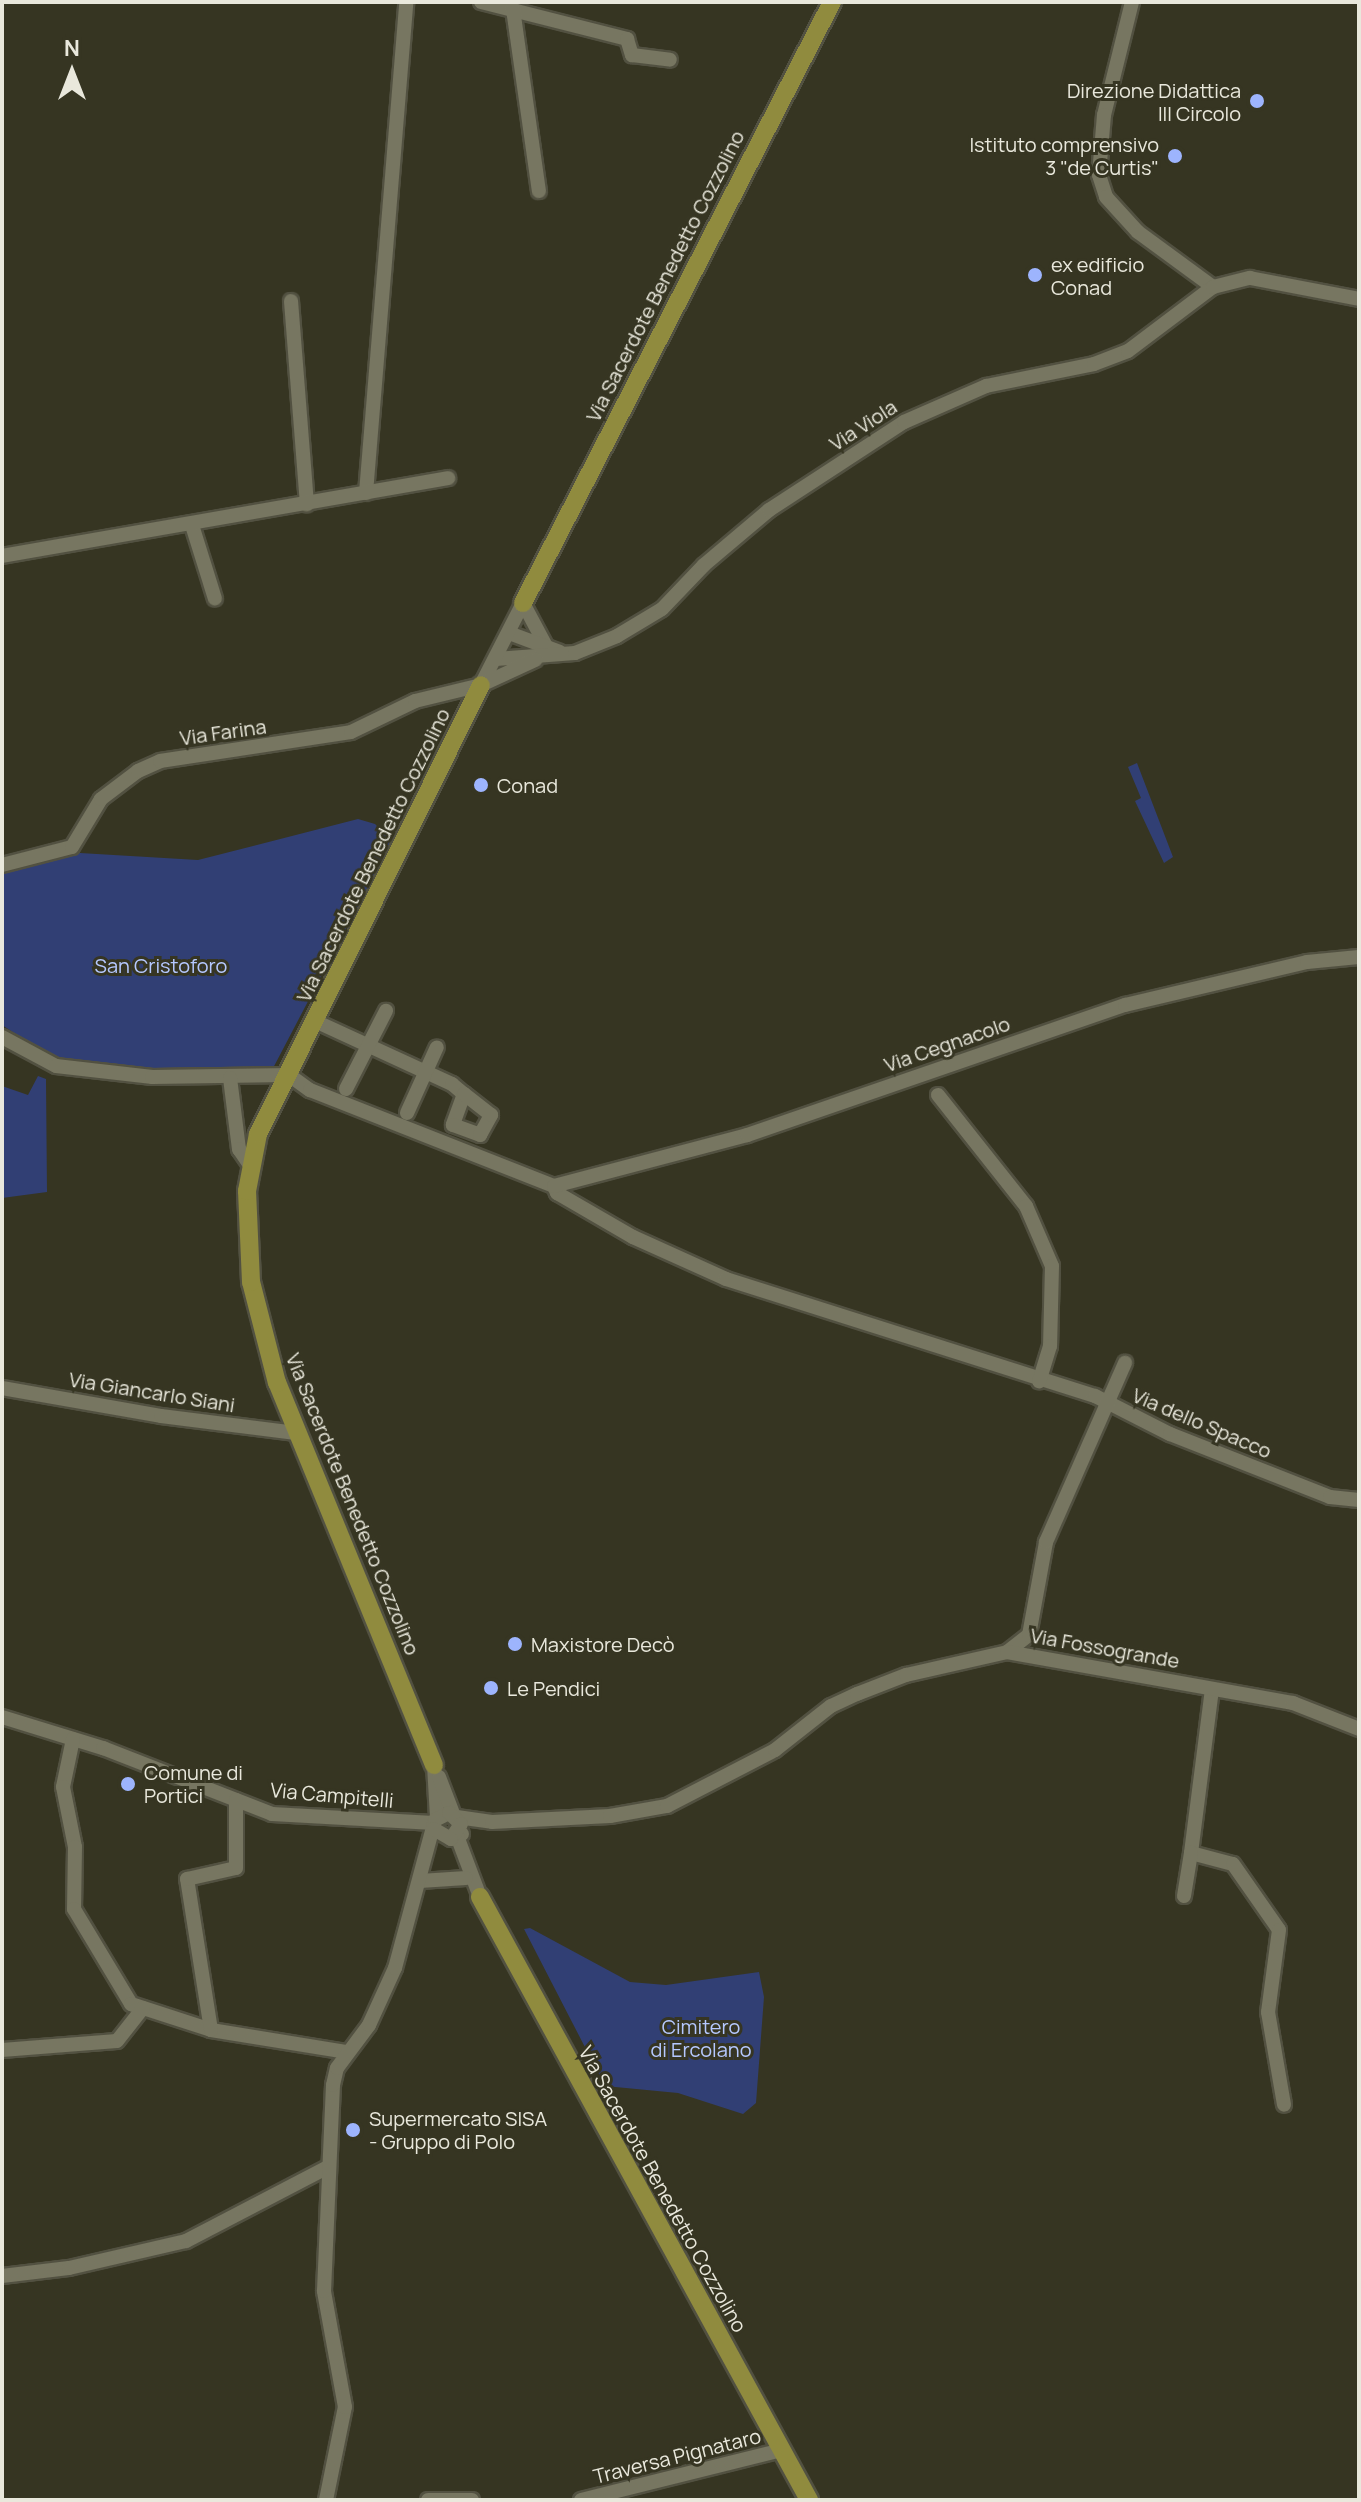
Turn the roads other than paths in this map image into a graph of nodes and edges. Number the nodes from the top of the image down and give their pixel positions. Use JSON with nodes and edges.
{"nodes":[{"id":1,"x":406,"y":2,"type":"edge"},
{"id":2,"x":481,"y":2,"type":"edge"},
{"id":3,"x":832,"y":2,"type":"edge"},
{"id":4,"x":1132,"y":2,"type":"edge"},
{"id":5,"x":513,"y":9,"type":"junction"},
{"id":6,"x":670,"y":60,"type":"dead end"},
{"id":7,"x":539,"y":191,"type":"dead end"},
{"id":8,"x":1213,"y":287,"type":"junction"},
{"id":9,"x":1359,"y":299,"type":"edge"},
{"id":10,"x":291,"y":301,"type":"dead end"},
{"id":11,"x":448,"y":478,"type":"dead end"},
{"id":12,"x":366,"y":493,"type":"junction"},
{"id":13,"x":307,"y":504,"type":"junction"},
{"id":14,"x":192,"y":525,"type":"junction"},
{"id":15,"x":2,"y":556,"type":"edge"},
{"id":16,"x":215,"y":599,"type":"dead end"},
{"id":17,"x":523,"y":603,"type":"junction"},
{"id":18,"x":509,"y":633,"type":"junction"},
{"id":19,"x":544,"y":651,"type":"junction"},
{"id":20,"x":496,"y":659,"type":"junction"},
{"id":21,"x":481,"y":685,"type":"junction"},
{"id":22,"x":2,"y":865,"type":"edge"},
{"id":23,"x":1359,"y":957,"type":"edge"},
{"id":24,"x":386,"y":1011,"type":"dead end"},
{"id":25,"x":315,"y":1021,"type":"junction"},
{"id":26,"x":2,"y":1037,"type":"edge"},
{"id":27,"x":367,"y":1047,"type":"junction"},
{"id":28,"x":437,"y":1047,"type":"dead end"},
{"id":29,"x":289,"y":1075,"type":"junction"},
{"id":30,"x":423,"y":1075,"type":"junction"},
{"id":31,"x":230,"y":1078,"type":"junction"},
{"id":32,"x":346,"y":1089,"type":"dead end"},
{"id":33,"x":464,"y":1094,"type":"dead end"},
{"id":34,"x":938,"y":1095,"type":"dead end"},
{"id":35,"x":407,"y":1113,"type":"dead end"},
{"id":36,"x":249,"y":1164,"type":"junction"},
{"id":37,"x":554,"y":1186,"type":"junction"},
{"id":38,"x":1125,"y":1363,"type":"dead end"},
{"id":39,"x":1039,"y":1381,"type":"junction"},
{"id":40,"x":2,"y":1388,"type":"edge"},
{"id":41,"x":1107,"y":1404,"type":"junction"},
{"id":42,"x":296,"y":1433,"type":"junction"},
{"id":43,"x":1359,"y":1500,"type":"edge"},
{"id":44,"x":1007,"y":1652,"type":"junction"},
{"id":45,"x":1212,"y":1689,"type":"junction"},
{"id":46,"x":2,"y":1717,"type":"edge"},
{"id":47,"x":1359,"y":1729,"type":"edge"},
{"id":48,"x":73,"y":1739,"type":"junction"},
{"id":49,"x":434,"y":1765,"type":"junction"},
{"id":50,"x":236,"y":1800,"type":"junction"},
{"id":51,"x":455,"y":1815,"type":"junction"},
{"id":52,"x":492,"y":1822,"type":"junction"},
{"id":53,"x":442,"y":1831,"type":"junction"},
{"id":54,"x":1191,"y":1853,"type":"junction"},
{"id":55,"x":422,"y":1874,"type":"junction"},
{"id":56,"x":466,"y":1878,"type":"junction"},
{"id":57,"x":1184,"y":1896,"type":"dead end"},
{"id":58,"x":480,"y":1897,"type":"junction"},
{"id":59,"x":143,"y":2008,"type":"junction"},
{"id":60,"x":211,"y":2030,"type":"junction"},
{"id":61,"x":2,"y":2050,"type":"edge"},
{"id":62,"x":347,"y":2052,"type":"junction"},
{"id":63,"x":1284,"y":2105,"type":"dead end"},
{"id":64,"x":326,"y":2168,"type":"junction"},
{"id":65,"x":2,"y":2276,"type":"edge"},
{"id":66,"x":782,"y":2450,"type":"junction"},
{"id":67,"x":326,"y":2500,"type":"edge"},
{"id":68,"x":428,"y":2500,"type":"edge"},
{"id":69,"x":472,"y":2500,"type":"edge"},
{"id":70,"x":581,"y":2500,"type":"edge"},
{"id":71,"x":809,"y":2500,"type":"edge"}],
"edges":[{"from":1,"to":12,"type":"street"},
{"from":2,"to":5,"type":"street"},
{"from":3,"to":17,"type":"main road","name":"Via Sacerdote Benedetto Cozzolino"},
{"from":4,"to":8,"type":"street"},
{"from":5,"to":6,"type":"street"},
{"from":5,"to":7,"type":"street"},
{"from":8,"to":9,"type":"street","name":"Via Viola"},
{"from":8,"to":19,"type":"street","name":"Via Viola"},
{"from":10,"to":13,"type":"street"},
{"from":11,"to":12,"type":"street"},
{"from":12,"to":13,"type":"street"},
{"from":13,"to":14,"type":"street"},
{"from":14,"to":15,"type":"street"},
{"from":14,"to":16,"type":"street"},
{"from":17,"to":18,"type":"street","name":"Via Sacerdote Benedetto Cozzolino"},
{"from":17,"to":19,"type":"street"},
{"from":18,"to":19,"type":"street","name":"Via Viola"},
{"from":18,"to":20,"type":"street","name":"Via Sacerdote Benedetto Cozzolino"},
{"from":19,"to":20,"type":"street","name":"Via Viola"},
{"from":19,"to":21,"type":"street"},
{"from":20,"to":21,"type":"street","name":"Via Sacerdote Benedetto Cozzolino"},
{"from":21,"to":22,"type":"street","name":"Via Farina"},
{"from":21,"to":25,"type":"main road","name":"Via Sacerdote Benedetto Cozzolino"},
{"from":23,"to":37,"type":"street","name":"Via Cegnacolo"},
{"from":24,"to":27,"type":"street"},
{"from":25,"to":27,"type":"street"},
{"from":25,"to":29,"type":"main road","name":"Via Sacerdote Benedetto Cozzolino"},
{"from":26,"to":31,"type":"street"},
{"from":27,"to":30,"type":"street"},
{"from":27,"to":32,"type":"street"},
{"from":28,"to":30,"type":"street"},
{"from":29,"to":31,"type":"street"},
{"from":29,"to":36,"type":"main road","name":"Via Sacerdote Benedetto Cozzolino"},
{"from":29,"to":37,"type":"street"},
{"from":30,"to":33,"type":"street"},
{"from":30,"to":35,"type":"street"},
{"from":31,"to":36,"type":"street"},
{"from":34,"to":39,"type":"street"},
{"from":36,"to":42,"type":"main road","name":"Via Sacerdote Benedetto Cozzolino"},
{"from":37,"to":39,"type":"street"},
{"from":38,"to":41,"type":"street"},
{"from":39,"to":41,"type":"street"},
{"from":40,"to":42,"type":"street","name":"Via Giancarlo Siani"},
{"from":41,"to":43,"type":"street","name":"Via dello Spacco"},
{"from":41,"to":44,"type":"street","name":"Via dello Spacco"},
{"from":42,"to":49,"type":"main road","name":"Via Sacerdote Benedetto Cozzolino"},
{"from":44,"to":45,"type":"street","name":"Via Fossogrande"},
{"from":44,"to":52,"type":"street","name":"Via Fossogrande"},
{"from":45,"to":47,"type":"street","name":"Via Fossogrande"},
{"from":45,"to":54,"type":"street"},
{"from":46,"to":48,"type":"street","name":"Via Campitelli"},
{"from":48,"to":50,"type":"street","name":"Via Campitelli"},
{"from":48,"to":59,"type":"street"},
{"from":49,"to":51,"type":"street","name":"Via Sacerdote Benedetto Cozzolino"},
{"from":49,"to":53,"type":"street","name":"Via Sacerdote Benedetto Cozzolino"},
{"from":50,"to":53,"type":"street","name":"Via Campitelli"},
{"from":50,"to":60,"type":"street"},
{"from":51,"to":52,"type":"street"},
{"from":51,"to":53,"type":"street","name":"Via Sacerdote Benedetto Cozzolino"},
{"from":51,"to":53,"type":"street"},
{"from":52,"to":53,"type":"street"},
{"from":53,"to":55,"type":"street"},
{"from":53,"to":56,"type":"street","name":"Via Sacerdote Benedetto Cozzolino"},
{"from":53,"to":58,"type":"street","name":"Via Sacerdote Benedetto Cozzolino"},
{"from":54,"to":57,"type":"street"},
{"from":54,"to":63,"type":"street"},
{"from":55,"to":56,"type":"street"},
{"from":55,"to":62,"type":"street"},
{"from":56,"to":58,"type":"street","name":"Via Sacerdote Benedetto Cozzolino"},
{"from":58,"to":66,"type":"main road","name":"Via Sacerdote Benedetto Cozzolino"},
{"from":59,"to":60,"type":"street"},
{"from":59,"to":61,"type":"street"},
{"from":60,"to":62,"type":"street"},
{"from":62,"to":64,"type":"street"},
{"from":64,"to":65,"type":"street"},
{"from":64,"to":67,"type":"street"},
{"from":66,"to":70,"type":"street","name":"Traversa Pignataro"},
{"from":66,"to":71,"type":"main road","name":"Via Sacerdote Benedetto Cozzolino"},
{"from":68,"to":69,"type":"street"}]}
